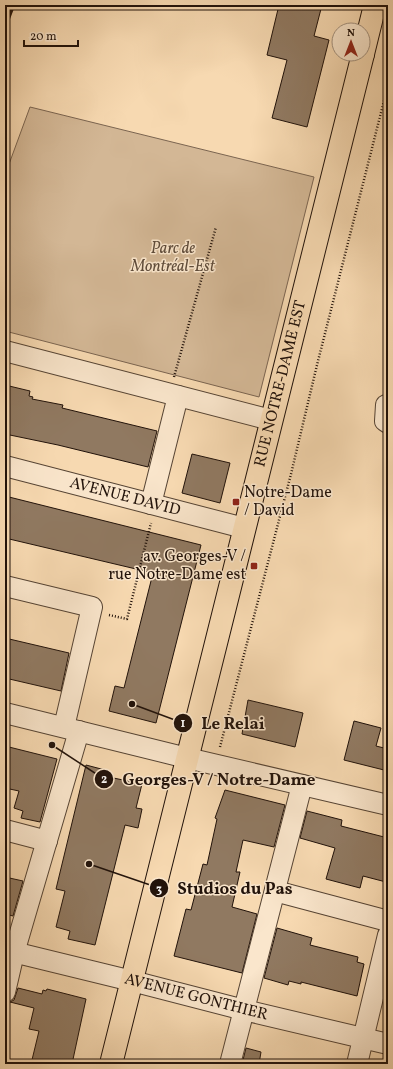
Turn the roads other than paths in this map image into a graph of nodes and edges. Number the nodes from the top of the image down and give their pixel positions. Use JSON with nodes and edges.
{"nodes":[{"id":1,"x":375,"y":5,"type":"edge"},
{"id":2,"x":371,"y":22,"type":"edge"},
{"id":3,"x":361,"y":62,"type":"edge"},
{"id":4,"x":5,"y":351,"type":"edge"},
{"id":5,"x":174,"y":395,"type":"junction"},
{"id":6,"x":271,"y":420,"type":"junction"},
{"id":7,"x":5,"y":466,"type":"edge"},
{"id":8,"x":151,"y":513,"type":"junction"},
{"id":9,"x":244,"y":528,"type":"junction"},
{"id":10,"x":5,"y":586,"type":"edge"},
{"id":11,"x":5,"y":713,"type":"edge"},
{"id":12,"x":72,"y":729,"type":"junction"},
{"id":13,"x":186,"y":758,"type":"junction"},
{"id":14,"x":302,"y":785,"type":"junction"},
{"id":15,"x":388,"y":805,"type":"edge"},
{"id":16,"x":5,"y":830,"type":"edge"},
{"id":17,"x":47,"y":841,"type":"junction"},
{"id":18,"x":275,"y":891,"type":"junction"},
{"id":19,"x":388,"y":921,"type":"edge"},
{"id":20,"x":388,"y":935,"type":"edge"},
{"id":21,"x":10,"y":952,"type":"edge"},
{"id":22,"x":132,"y":981,"type":"junction"},
{"id":23,"x":5,"y":992,"type":"edge"},
{"id":24,"x":244,"y":1010,"type":"junction"},
{"id":25,"x":363,"y":1038,"type":"junction"},
{"id":26,"x":388,"y":1044,"type":"edge"},
{"id":27,"x":111,"y":1064,"type":"edge"},
{"id":28,"x":230,"y":1064,"type":"edge"},
{"id":29,"x":357,"y":1064,"type":"edge"}],
"edges":[{"from":1,"to":2,"type":"main road","name":"RUE NOTRE-DAME EST"},
{"from":3,"to":6,"type":"main road","name":"RUE NOTRE-DAME EST"},
{"from":4,"to":5,"type":"street"},
{"from":5,"to":6,"type":"street"},
{"from":5,"to":8,"type":"street"},
{"from":6,"to":9,"type":"main road","name":"RUE NOTRE-DAME EST"},
{"from":7,"to":8,"type":"street","name":"AVENUE DAVID"},
{"from":8,"to":9,"type":"street","name":"AVENUE DAVID"},
{"from":9,"to":13,"type":"main road","name":"RUE NOTRE-DAME EST"},
{"from":10,"to":12,"type":"street"},
{"from":11,"to":12,"type":"street"},
{"from":12,"to":13,"type":"street"},
{"from":12,"to":17,"type":"street"},
{"from":13,"to":14,"type":"street"},
{"from":13,"to":22,"type":"main road","name":"RUE NOTRE-DAME EST"},
{"from":14,"to":15,"type":"street"},
{"from":14,"to":18,"type":"street"},
{"from":16,"to":17,"type":"street"},
{"from":17,"to":21,"type":"street"},
{"from":18,"to":19,"type":"street"},
{"from":18,"to":24,"type":"street"},
{"from":20,"to":25,"type":"street"},
{"from":21,"to":22,"type":"street","name":"AVENUE GONTHIER"},
{"from":21,"to":23,"type":"street"},
{"from":22,"to":24,"type":"street","name":"AVENUE GONTHIER"},
{"from":22,"to":27,"type":"main road","name":"RUE NOTRE-DAME EST"},
{"from":24,"to":25,"type":"street","name":"AVENUE GONTHIER"},
{"from":24,"to":28,"type":"street"},
{"from":25,"to":26,"type":"street","name":"AVENUE GONTHIER"},
{"from":25,"to":29,"type":"street"}]}
